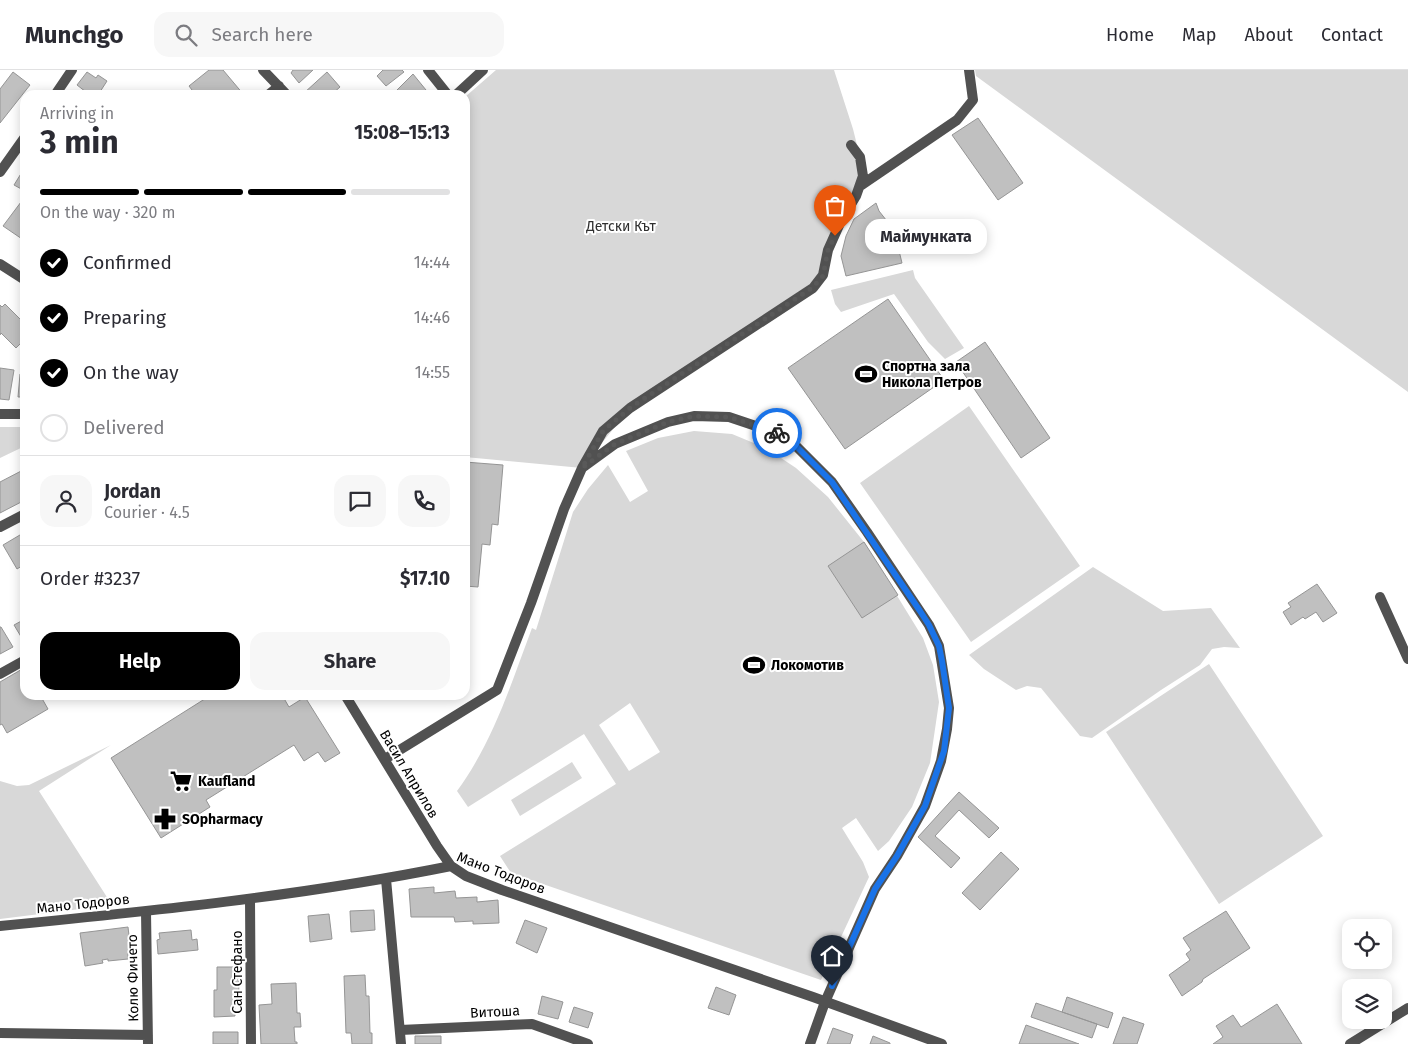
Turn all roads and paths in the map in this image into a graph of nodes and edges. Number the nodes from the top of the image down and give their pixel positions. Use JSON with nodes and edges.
{"nodes":[{"id":1,"x":72,"y":70,"type":"edge"},
{"id":2,"x":263,"y":70,"type":"edge"},
{"id":3,"x":428,"y":70,"type":"edge"},
{"id":4,"x":483,"y":70,"type":"edge"},
{"id":5,"x":969,"y":70,"type":"edge"},
{"id":6,"x":279,"y":86,"type":"junction"},
{"id":7,"x":58,"y":90,"type":"edge"},
{"id":8,"x":274,"y":90,"type":"edge"},
{"id":9,"x":283,"y":90,"type":"edge"},
{"id":10,"x":444,"y":90,"type":"edge"},
{"id":11,"x":461,"y":90,"type":"edge"},
{"id":12,"x":851,"y":145,"type":"dead end"},
{"id":13,"x":20,"y":151,"type":"edge"},
{"id":14,"x":0,"y":172,"type":"edge"},
{"id":15,"x":860,"y":186,"type":"junction"},
{"id":16,"x":0,"y":264,"type":"edge"},
{"id":17,"x":20,"y":277,"type":"edge"},
{"id":18,"x":0,"y":414,"type":"edge"},
{"id":19,"x":20,"y":414,"type":"edge"},
{"id":20,"x":582,"y":468,"type":"junction"},
{"id":21,"x":20,"y":517,"type":"edge"},
{"id":22,"x":0,"y":528,"type":"edge"},
{"id":23,"x":1380,"y":597,"type":"dead end"},
{"id":24,"x":1408,"y":659,"type":"edge"},
{"id":25,"x":20,"y":663,"type":"edge"},
{"id":26,"x":0,"y":674,"type":"edge"},
{"id":27,"x":348,"y":700,"type":"edge"},
{"id":28,"x":385,"y":759,"type":"junction"},
{"id":29,"x":451,"y":866,"type":"junction"},
{"id":30,"x":386,"y":879,"type":"junction"},
{"id":31,"x":250,"y":899,"type":"junction"},
{"id":32,"x":146,"y":912,"type":"junction"},
{"id":33,"x":0,"y":926,"type":"edge"},
{"id":34,"x":824,"y":1002,"type":"junction"},
{"id":35,"x":1408,"y":1008,"type":"edge"},
{"id":36,"x":400,"y":1030,"type":"junction"},
{"id":37,"x":0,"y":1033,"type":"edge"},
{"id":38,"x":148,"y":1040,"type":"edge"},
{"id":39,"x":938,"y":1043,"type":"edge"},
{"id":40,"x":251,"y":1044,"type":"edge"},
{"id":41,"x":401,"y":1044,"type":"edge"},
{"id":42,"x":588,"y":1044,"type":"edge"},
{"id":43,"x":810,"y":1044,"type":"edge"},
{"id":44,"x":1350,"y":1044,"type":"edge"}],
"edges":[{"from":1,"to":7,"type":"street"},
{"from":2,"to":6,"type":"street"},
{"from":3,"to":10,"type":"street"},
{"from":4,"to":11,"type":"street"},
{"from":5,"to":15,"type":"street"},
{"from":6,"to":8,"type":"street"},
{"from":6,"to":9,"type":"street"},
{"from":12,"to":15,"type":"street"},
{"from":13,"to":14,"type":"street"},
{"from":15,"to":20,"type":"street"},
{"from":16,"to":17,"type":"street"},
{"from":18,"to":19,"type":"street"},
{"from":20,"to":28,"type":"street"},
{"from":20,"to":34,"type":"street"},
{"from":21,"to":22,"type":"street"},
{"from":23,"to":24,"type":"street"},
{"from":25,"to":26,"type":"street"},
{"from":27,"to":28,"type":"street","name":"Васил Априлов"},
{"from":28,"to":29,"type":"street","name":"Васил Априлов"},
{"from":29,"to":30,"type":"street","name":"Мано Тодоров"},
{"from":29,"to":34,"type":"street","name":"Мано Тодоров"},
{"from":30,"to":31,"type":"street","name":"Мано Тодоров"},
{"from":30,"to":36,"type":"street"},
{"from":31,"to":32,"type":"street","name":"Мано Тодоров"},
{"from":31,"to":40,"type":"street","name":"Сан Стефано"},
{"from":32,"to":33,"type":"street","name":"Мано Тодоров"},
{"from":32,"to":38,"type":"street","name":"Колю Фичето"},
{"from":34,"to":39,"type":"street","name":"Мано Тодоров"},
{"from":34,"to":43,"type":"street"},
{"from":35,"to":44,"type":"street"},
{"from":36,"to":41,"type":"street"},
{"from":36,"to":42,"type":"street","name":"Витоша"},
{"from":37,"to":38,"type":"street"}]}
